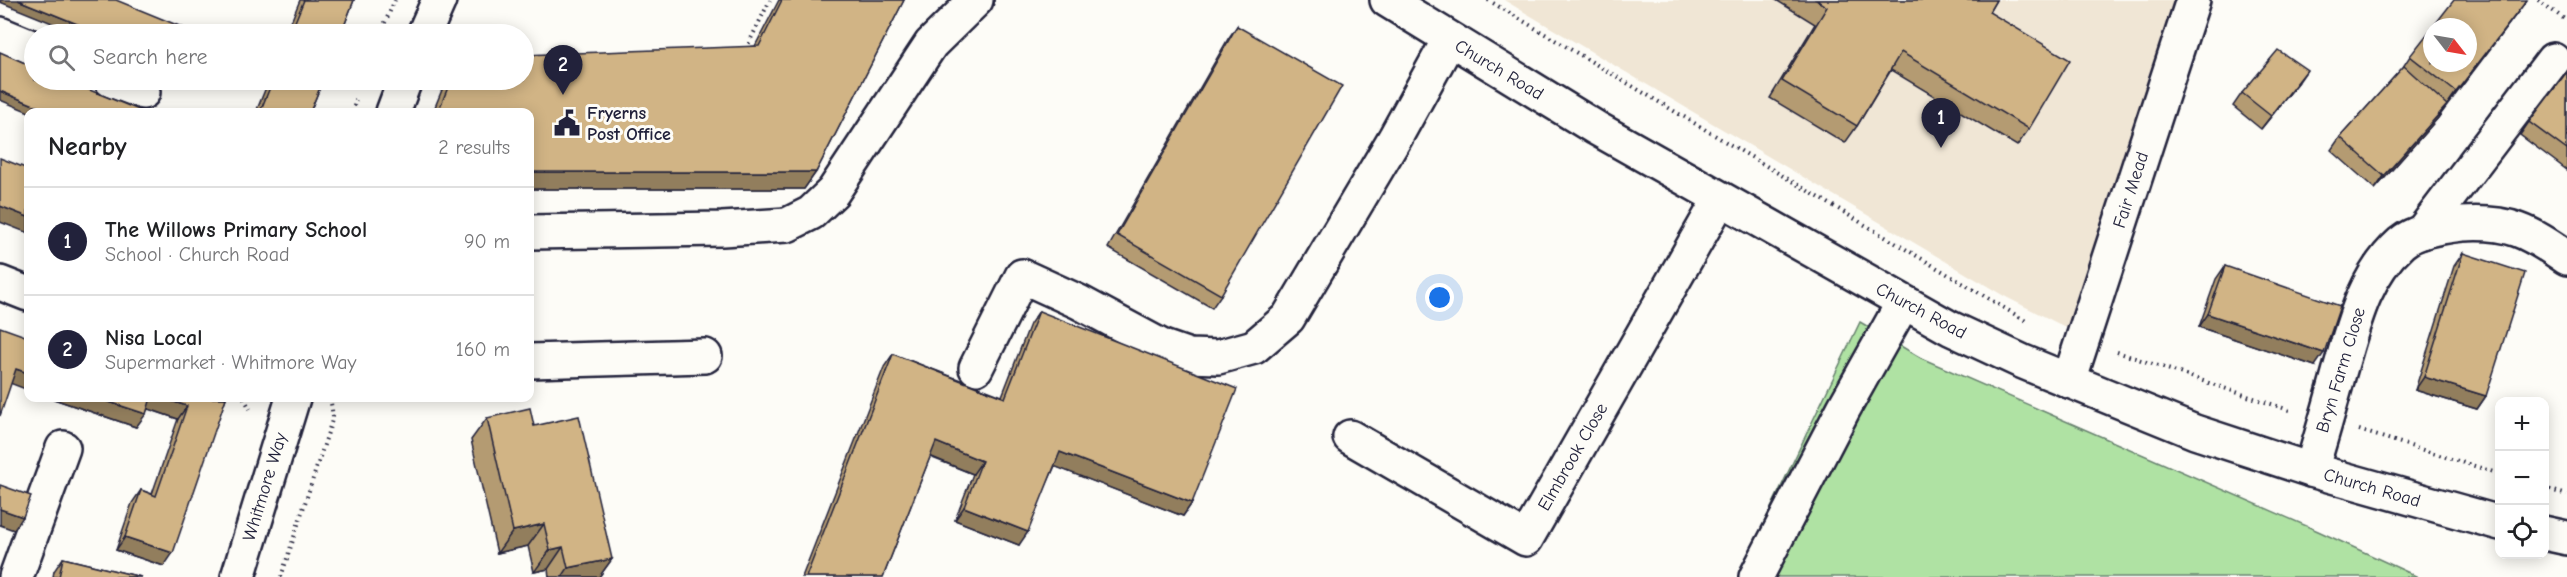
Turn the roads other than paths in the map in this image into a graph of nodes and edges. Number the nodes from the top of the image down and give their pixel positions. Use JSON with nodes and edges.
{"nodes":[{"id":1,"x":439,"y":0,"type":"edge"},
{"id":2,"x":976,"y":0,"type":"edge"},
{"id":3,"x":1387,"y":0,"type":"edge"},
{"id":4,"x":2193,"y":0,"type":"edge"},
{"id":5,"x":428,"y":24,"type":"edge"},
{"id":6,"x":0,"y":34,"type":"edge"},
{"id":7,"x":1449,"y":40,"type":"junction"},
{"id":8,"x":24,"y":44,"type":"edge"},
{"id":9,"x":2553,"y":60,"type":"dead end"},
{"id":10,"x":138,"y":90,"type":"edge"},
{"id":11,"x":401,"y":90,"type":"edge"},
{"id":12,"x":143,"y":92,"type":"dead end"},
{"id":13,"x":394,"y":108,"type":"edge"},
{"id":14,"x":1720,"y":199,"type":"junction"},
{"id":15,"x":534,"y":232,"type":"edge"},
{"id":16,"x":2422,"y":232,"type":"junction"},
{"id":17,"x":2567,"y":258,"type":"edge"},
{"id":18,"x":0,"y":283,"type":"edge"},
{"id":19,"x":24,"y":292,"type":"edge"},
{"id":20,"x":1903,"y":303,"type":"junction"},
{"id":21,"x":705,"y":356,"type":"dead end"},
{"id":22,"x":534,"y":361,"type":"edge"},
{"id":23,"x":976,"y":368,"type":"dead end"},
{"id":24,"x":2069,"y":381,"type":"junction"},
{"id":25,"x":292,"y":402,"type":"edge"},
{"id":26,"x":1350,"y":437,"type":"dead end"},
{"id":27,"x":63,"y":448,"type":"dead end"},
{"id":28,"x":2311,"y":470,"type":"junction"},
{"id":29,"x":2495,"y":522,"type":"edge"},
{"id":30,"x":2549,"y":534,"type":"edge"},
{"id":31,"x":2567,"y":538,"type":"edge"},
{"id":32,"x":16,"y":577,"type":"edge"},
{"id":33,"x":238,"y":577,"type":"edge"},
{"id":34,"x":1755,"y":577,"type":"edge"}],
"edges":[{"from":1,"to":5,"type":"street"},
{"from":2,"to":15,"type":"street"},
{"from":3,"to":7,"type":"street","name":"Church Road"},
{"from":4,"to":24,"type":"street","name":"Fair Mead"},
{"from":6,"to":8,"type":"street"},
{"from":7,"to":14,"type":"street","name":"Church Road"},
{"from":7,"to":23,"type":"street"},
{"from":9,"to":16,"type":"street"},
{"from":10,"to":12,"type":"street"},
{"from":11,"to":13,"type":"street"},
{"from":14,"to":20,"type":"street","name":"Church Road"},
{"from":14,"to":26,"type":"street","name":"Elmbrook Close"},
{"from":16,"to":17,"type":"street","name":"Bryn Farm Close"},
{"from":16,"to":28,"type":"street","name":"Bryn Farm Close"},
{"from":18,"to":19,"type":"street"},
{"from":20,"to":24,"type":"street","name":"Church Road"},
{"from":20,"to":34,"type":"street"},
{"from":21,"to":22,"type":"street"},
{"from":24,"to":28,"type":"street","name":"Church Road"},
{"from":25,"to":33,"type":"street","name":"Whitmore Way"},
{"from":27,"to":32,"type":"street"},
{"from":28,"to":29,"type":"street","name":"Church Road"},
{"from":30,"to":31,"type":"street"}]}
